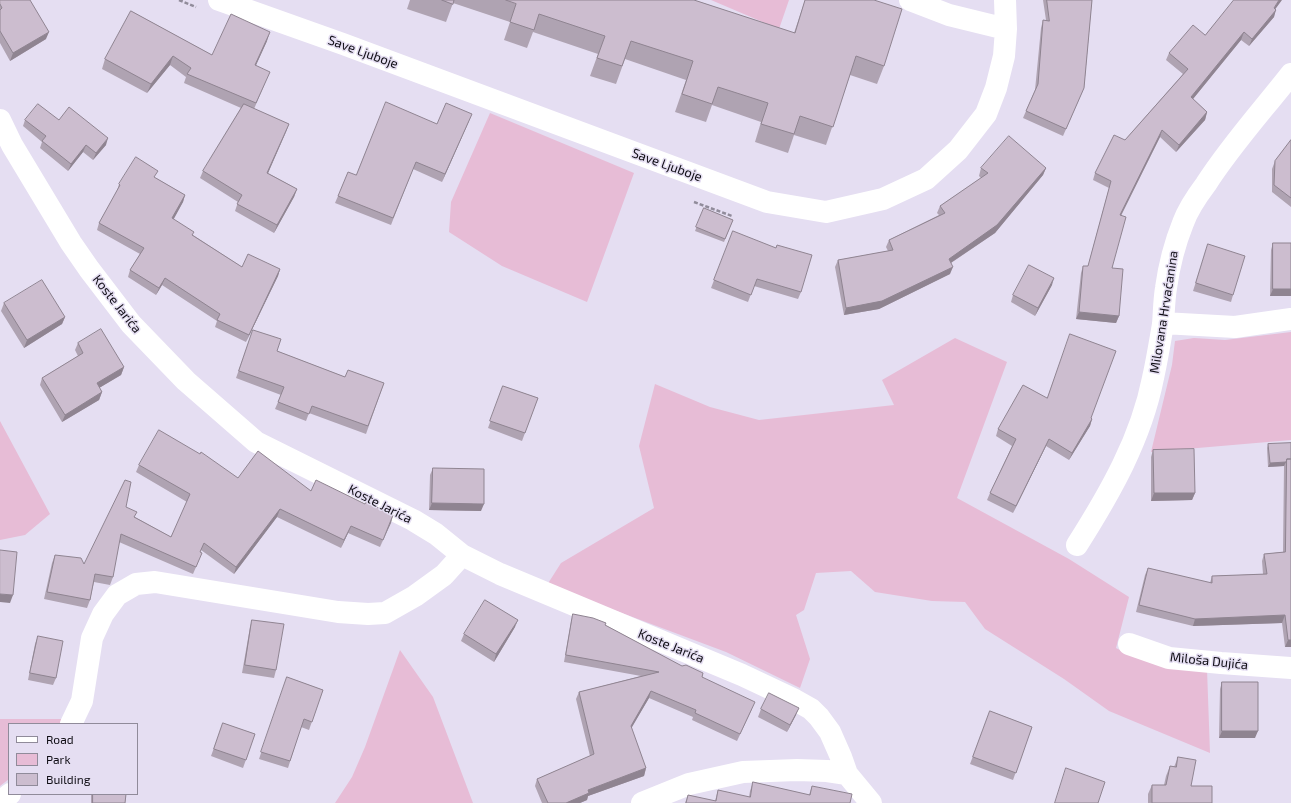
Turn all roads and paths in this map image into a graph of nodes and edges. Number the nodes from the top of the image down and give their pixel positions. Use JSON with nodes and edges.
{"nodes":[{"id":1,"x":179,"y":0,"type":"edge"},
{"id":2,"x":910,"y":0,"type":"edge"},
{"id":3,"x":1005,"y":0,"type":"edge"},
{"id":4,"x":210,"y":4,"type":"edge"},
{"id":5,"x":1006,"y":29,"type":"junction"},
{"id":6,"x":1291,"y":74,"type":"edge"},
{"id":7,"x":0,"y":120,"type":"edge"},
{"id":8,"x":688,"y":200,"type":"dead end"},
{"id":9,"x":738,"y":218,"type":"dead end"},
{"id":10,"x":1291,"y":319,"type":"edge"},
{"id":11,"x":1163,"y":323,"type":"junction"},
{"id":12,"x":1077,"y":545,"type":"dead end"},
{"id":13,"x":462,"y":555,"type":"junction"},
{"id":14,"x":1128,"y":644,"type":"dead end"},
{"id":15,"x":1291,"y":668,"type":"edge"},
{"id":16,"x":71,"y":723,"type":"edge"},
{"id":17,"x":847,"y":774,"type":"junction"},
{"id":18,"x":9,"y":795,"type":"edge"},
{"id":19,"x":0,"y":802,"type":"edge"},
{"id":20,"x":642,"y":803,"type":"edge"},
{"id":21,"x":870,"y":803,"type":"edge"}],
"edges":[{"from":1,"to":4,"type":"path"},
{"from":2,"to":5,"type":"street"},
{"from":3,"to":5,"type":"street","name":"Save Ljuboje"},
{"from":4,"to":5,"type":"street","name":"Save Ljuboje"},
{"from":6,"to":11,"type":"street","name":"Milovana Hrvaćanina"},
{"from":7,"to":13,"type":"street","name":"Koste Jarića"},
{"from":8,"to":9,"type":"path"},
{"from":10,"to":11,"type":"street"},
{"from":11,"to":12,"type":"street","name":"Milovana Hrvaćanina"},
{"from":13,"to":16,"type":"street"},
{"from":13,"to":17,"type":"street","name":"Koste Jarića"},
{"from":14,"to":15,"type":"street","name":"Miloša Dujića"},
{"from":17,"to":20,"type":"street"},
{"from":17,"to":21,"type":"street","name":"Koste Jarića"},
{"from":18,"to":19,"type":"street"}]}
